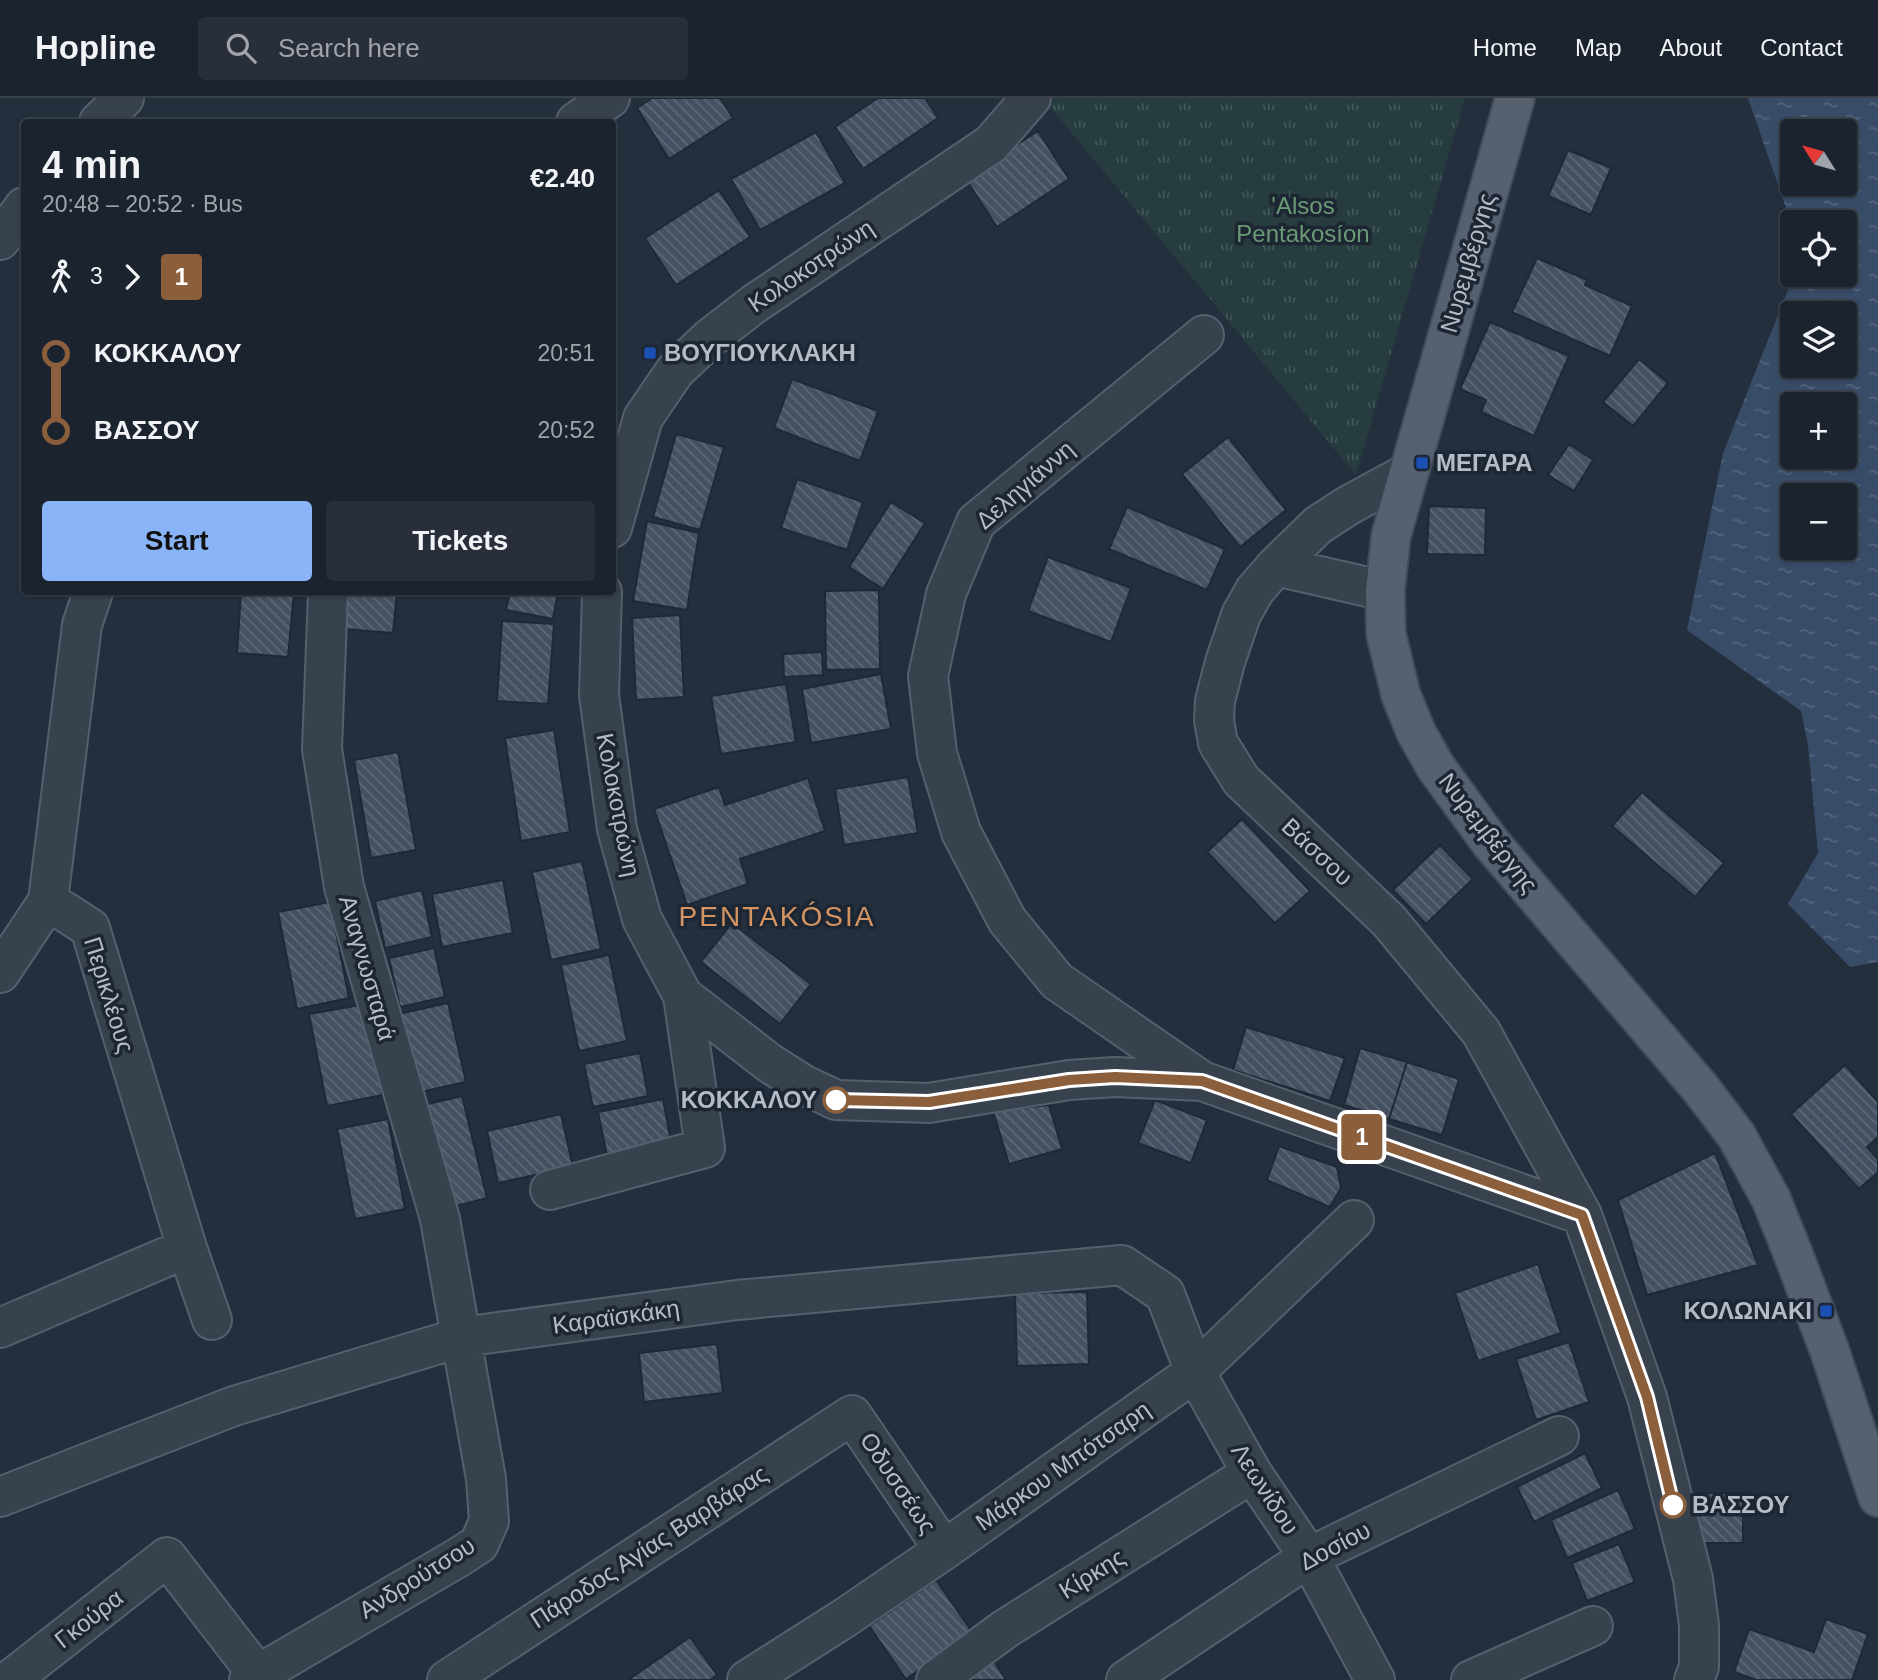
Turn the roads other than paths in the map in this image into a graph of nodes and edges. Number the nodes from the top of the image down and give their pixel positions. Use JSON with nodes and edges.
{"nodes":[{"id":1,"x":124,"y":98,"type":"edge"},
{"id":2,"x":610,"y":98,"type":"edge"},
{"id":3,"x":1031,"y":98,"type":"edge"},
{"id":4,"x":1515,"y":98,"type":"edge"},
{"id":5,"x":102,"y":119,"type":"edge"},
{"id":6,"x":580,"y":119,"type":"edge"},
{"id":7,"x":21,"y":211,"type":"edge"},
{"id":8,"x":0,"y":240,"type":"edge"},
{"id":9,"x":1204,"y":335,"type":"dead end"},
{"id":10,"x":628,"y":413,"type":"edge"},
{"id":11,"x":1408,"y":473,"type":"junction"},
{"id":12,"x":616,"y":499,"type":"edge"},
{"id":13,"x":1276,"y":566,"type":"junction"},
{"id":14,"x":1385,"y":591,"type":"junction"},
{"id":15,"x":92,"y":595,"type":"edge"},
{"id":16,"x":328,"y":595,"type":"edge"},
{"id":17,"x":602,"y":595,"type":"edge"},
{"id":18,"x":48,"y":901,"type":"junction"},
{"id":19,"x":0,"y":973,"type":"edge"},
{"id":20,"x":684,"y":996,"type":"junction"},
{"id":21,"x":1202,"y":1081,"type":"junction"},
{"id":22,"x":550,"y":1190,"type":"dead end"},
{"id":23,"x":1582,"y":1215,"type":"junction"},
{"id":24,"x":1354,"y":1220,"type":"dead end"},
{"id":25,"x":187,"y":1248,"type":"junction"},
{"id":26,"x":212,"y":1320,"type":"dead end"},
{"id":27,"x":0,"y":1328,"type":"edge"},
{"id":28,"x":462,"y":1337,"type":"junction"},
{"id":29,"x":1195,"y":1372,"type":"junction"},
{"id":30,"x":852,"y":1415,"type":"joint"},
{"id":31,"x":1559,"y":1436,"type":"dead end"},
{"id":32,"x":1252,"y":1473,"type":"junction"},
{"id":33,"x":0,"y":1497,"type":"edge"},
{"id":34,"x":1878,"y":1497,"type":"edge"},
{"id":35,"x":944,"y":1550,"type":"junction"},
{"id":36,"x":1309,"y":1557,"type":"junction"},
{"id":37,"x":1593,"y":1626,"type":"dead end"},
{"id":38,"x":256,"y":1678,"type":"edge"},
{"id":39,"x":10,"y":1680,"type":"edge"},
{"id":40,"x":447,"y":1680,"type":"edge"},
{"id":41,"x":747,"y":1680,"type":"edge"},
{"id":42,"x":936,"y":1680,"type":"edge"},
{"id":43,"x":1126,"y":1680,"type":"edge"},
{"id":44,"x":1376,"y":1680,"type":"edge"},
{"id":45,"x":1471,"y":1680,"type":"edge"},
{"id":46,"x":1694,"y":1680,"type":"edge"}],
"edges":[{"from":1,"to":5,"type":"street"},
{"from":2,"to":6,"type":"street"},
{"from":3,"to":10,"type":"street","name":"Κολοκοτρώνη"},
{"from":4,"to":11,"type":"main road","name":"Νυρεμβέργης"},
{"from":7,"to":8,"type":"street"},
{"from":9,"to":21,"type":"street","name":"Δεληγιάννη"},
{"from":10,"to":12,"type":"street","name":"Κολοκοτρώνη"},
{"from":11,"to":13,"type":"street","name":"Βάσσου"},
{"from":11,"to":14,"type":"main road","name":"Νυρεμβέργης"},
{"from":13,"to":14,"type":"street"},
{"from":13,"to":23,"type":"street","name":"Βάσσου"},
{"from":14,"to":34,"type":"main road","name":"Νυρεμβέργης"},
{"from":15,"to":18,"type":"street"},
{"from":16,"to":28,"type":"street","name":"Αναγνωσταρά"},
{"from":17,"to":20,"type":"street","name":"Κολοκοτρώνη"},
{"from":18,"to":19,"type":"street"},
{"from":18,"to":25,"type":"street","name":"Περικλέους"},
{"from":20,"to":21,"type":"street","name":"Κολοκοτρώνη"},
{"from":20,"to":22,"type":"street"},
{"from":21,"to":23,"type":"street","name":"Κολοκοτρώνη"},
{"from":23,"to":46,"type":"street"},
{"from":24,"to":29,"type":"street","name":"Μάρκου Μπότσαρη"},
{"from":25,"to":26,"type":"street","name":"Περικλέους"},
{"from":25,"to":27,"type":"street"},
{"from":28,"to":29,"type":"street","name":"Καραϊσκάκη"},
{"from":28,"to":33,"type":"street","name":"Καραϊσκάκη"},
{"from":28,"to":38,"type":"street","name":"Ανδρούτσου"},
{"from":29,"to":32,"type":"street","name":"Λεωνίδου"},
{"from":29,"to":35,"type":"street","name":"Μάρκου Μπότσαρη"},
{"from":30,"to":35,"type":"street","name":"Οδυσσέως"},
{"from":30,"to":40,"type":"street","name":"Πάροδος Αγίας Βαρβάρας"},
{"from":31,"to":36,"type":"street","name":"Δοσίου"},
{"from":32,"to":36,"type":"street","name":"Λεωνίδου"},
{"from":32,"to":42,"type":"street","name":"Κίρκης"},
{"from":35,"to":41,"type":"street","name":"Μάρκου Μπότσαρη"},
{"from":36,"to":43,"type":"street","name":"Δοσίου"},
{"from":36,"to":44,"type":"street","name":"Λεωνίδου"},
{"from":37,"to":45,"type":"street"},
{"from":38,"to":39,"type":"street","name":"Γκούρα"}]}
